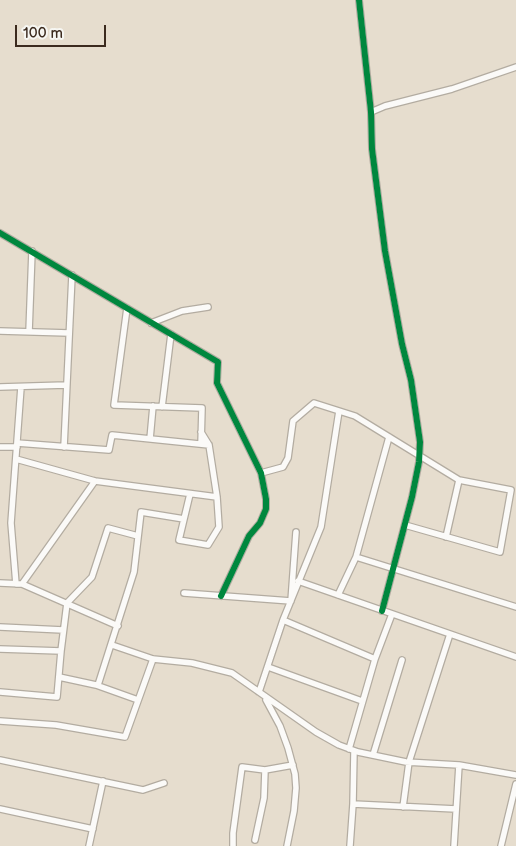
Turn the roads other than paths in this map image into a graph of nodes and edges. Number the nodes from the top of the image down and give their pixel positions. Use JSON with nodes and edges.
{"nodes":[{"id":1,"x":359,"y":0,"type":"edge"},
{"id":2,"x":516,"y":67,"type":"edge"},
{"id":3,"x":371,"y":112,"type":"junction"},
{"id":4,"x":0,"y":233,"type":"edge"},
{"id":5,"x":32,"y":252,"type":"junction"},
{"id":6,"x":72,"y":275,"type":"junction"},
{"id":7,"x":208,"y":307,"type":"dead end"},
{"id":8,"x":127,"y":308,"type":"junction"},
{"id":9,"x":151,"y":322,"type":"junction"},
{"id":10,"x":0,"y":331,"type":"edge"},
{"id":11,"x":29,"y":332,"type":"junction"},
{"id":12,"x":69,"y":333,"type":"junction"},
{"id":13,"x":171,"y":334,"type":"junction"},
{"id":14,"x":66,"y":385,"type":"junction"},
{"id":15,"x":0,"y":387,"type":"edge"},
{"id":16,"x":21,"y":387,"type":"junction"},
{"id":17,"x":153,"y":406,"type":"junction"},
{"id":18,"x":162,"y":407,"type":"junction"},
{"id":19,"x":339,"y":410,"type":"junction"},
{"id":20,"x":201,"y":432,"type":"junction"},
{"id":21,"x":389,"y":437,"type":"junction"},
{"id":22,"x":150,"y":439,"type":"junction"},
{"id":23,"x":201,"y":444,"type":"junction"},
{"id":24,"x":17,"y":445,"type":"junction"},
{"id":25,"x":209,"y":445,"type":"junction"},
{"id":26,"x":0,"y":446,"type":"edge"},
{"id":27,"x":64,"y":447,"type":"junction"},
{"id":28,"x":419,"y":456,"type":"junction"},
{"id":29,"x":16,"y":459,"type":"junction"},
{"id":30,"x":261,"y":473,"type":"junction"},
{"id":31,"x":459,"y":480,"type":"junction"},
{"id":32,"x":95,"y":481,"type":"junction"},
{"id":33,"x":190,"y":494,"type":"junction"},
{"id":34,"x":217,"y":498,"type":"junction"},
{"id":35,"x":184,"y":519,"type":"junction"},
{"id":36,"x":405,"y":525,"type":"junction"},
{"id":37,"x":296,"y":532,"type":"dead end"},
{"id":38,"x":138,"y":536,"type":"junction"},
{"id":39,"x":446,"y":537,"type":"junction"},
{"id":40,"x":356,"y":557,"type":"junction"},
{"id":41,"x":394,"y":569,"type":"junction"},
{"id":42,"x":298,"y":581,"type":"junction"},
{"id":43,"x":0,"y":583,"type":"edge"},
{"id":44,"x":19,"y":584,"type":"junction"},
{"id":45,"x":184,"y":593,"type":"dead end"},
{"id":46,"x":338,"y":595,"type":"junction"},
{"id":47,"x":222,"y":596,"type":"junction"},
{"id":48,"x":292,"y":600,"type":"junction"},
{"id":49,"x":67,"y":603,"type":"junction"},
{"id":50,"x":516,"y":607,"type":"edge"},
{"id":51,"x":382,"y":610,"type":"junction"},
{"id":52,"x":392,"y":614,"type":"junction"},
{"id":53,"x":283,"y":620,"type":"junction"},
{"id":54,"x":118,"y":626,"type":"junction"},
{"id":55,"x":0,"y":628,"type":"edge"},
{"id":56,"x":63,"y":630,"type":"junction"},
{"id":57,"x":450,"y":634,"type":"junction"},
{"id":58,"x":112,"y":645,"type":"junction"},
{"id":59,"x":0,"y":649,"type":"edge"},
{"id":60,"x":61,"y":651,"type":"junction"},
{"id":61,"x":516,"y":657,"type":"edge"},
{"id":62,"x":153,"y":659,"type":"junction"},
{"id":63,"x":375,"y":659,"type":"junction"},
{"id":64,"x":402,"y":660,"type":"dead end"},
{"id":65,"x":268,"y":667,"type":"junction"},
{"id":66,"x":59,"y":677,"type":"junction"},
{"id":67,"x":98,"y":685,"type":"junction"},
{"id":68,"x":0,"y":692,"type":"edge"},
{"id":69,"x":261,"y":694,"type":"junction"},
{"id":70,"x":138,"y":700,"type":"junction"},
{"id":71,"x":362,"y":701,"type":"junction"},
{"id":72,"x":0,"y":721,"type":"edge"},
{"id":73,"x":352,"y":750,"type":"junction"},
{"id":74,"x":373,"y":755,"type":"junction"},
{"id":75,"x":0,"y":760,"type":"edge"},
{"id":76,"x":409,"y":762,"type":"junction"},
{"id":77,"x":293,"y":765,"type":"junction"},
{"id":78,"x":459,"y":765,"type":"junction"},
{"id":79,"x":265,"y":770,"type":"junction"},
{"id":80,"x":516,"y":775,"type":"edge"},
{"id":81,"x":103,"y":781,"type":"junction"},
{"id":82,"x":164,"y":783,"type":"dead end"},
{"id":83,"x":516,"y":784,"type":"edge"},
{"id":84,"x":353,"y":804,"type":"junction"},
{"id":85,"x":404,"y":807,"type":"junction"},
{"id":86,"x":0,"y":809,"type":"edge"},
{"id":87,"x":456,"y":809,"type":"junction"},
{"id":88,"x":93,"y":828,"type":"junction"},
{"id":89,"x":256,"y":840,"type":"dead end"},
{"id":90,"x":89,"y":846,"type":"edge"},
{"id":91,"x":233,"y":846,"type":"edge"},
{"id":92,"x":287,"y":846,"type":"edge"},
{"id":93,"x":350,"y":846,"type":"edge"},
{"id":94,"x":454,"y":846,"type":"edge"},
{"id":95,"x":501,"y":846,"type":"edge"}],
"edges":[{"from":1,"to":3,"type":"street"},
{"from":2,"to":3,"type":"street"},
{"from":3,"to":28,"type":"street"},
{"from":4,"to":5,"type":"street"},
{"from":5,"to":6,"type":"street"},
{"from":5,"to":11,"type":"street"},
{"from":6,"to":8,"type":"street"},
{"from":6,"to":12,"type":"street"},
{"from":7,"to":9,"type":"street"},
{"from":8,"to":9,"type":"street"},
{"from":8,"to":17,"type":"street"},
{"from":9,"to":13,"type":"street"},
{"from":10,"to":11,"type":"street"},
{"from":11,"to":12,"type":"street"},
{"from":12,"to":14,"type":"street"},
{"from":13,"to":18,"type":"street"},
{"from":13,"to":30,"type":"street"},
{"from":14,"to":16,"type":"street"},
{"from":14,"to":27,"type":"street"},
{"from":15,"to":16,"type":"street"},
{"from":16,"to":24,"type":"street"},
{"from":17,"to":18,"type":"street"},
{"from":17,"to":22,"type":"street"},
{"from":18,"to":20,"type":"street"},
{"from":19,"to":21,"type":"street"},
{"from":19,"to":30,"type":"street"},
{"from":19,"to":42,"type":"street"},
{"from":20,"to":23,"type":"street"},
{"from":20,"to":25,"type":"street"},
{"from":21,"to":28,"type":"street"},
{"from":21,"to":40,"type":"street"},
{"from":22,"to":23,"type":"street"},
{"from":22,"to":27,"type":"street"},
{"from":23,"to":25,"type":"street"},
{"from":24,"to":26,"type":"street"},
{"from":24,"to":27,"type":"street"},
{"from":24,"to":29,"type":"street"},
{"from":25,"to":34,"type":"street"},
{"from":28,"to":31,"type":"street"},
{"from":28,"to":36,"type":"street"},
{"from":29,"to":32,"type":"street"},
{"from":29,"to":44,"type":"street"},
{"from":30,"to":47,"type":"street"},
{"from":31,"to":39,"type":"street"},
{"from":31,"to":39,"type":"street"},
{"from":32,"to":33,"type":"street"},
{"from":32,"to":44,"type":"street"},
{"from":33,"to":34,"type":"street"},
{"from":33,"to":35,"type":"street"},
{"from":34,"to":35,"type":"street"},
{"from":35,"to":38,"type":"street"},
{"from":36,"to":39,"type":"street"},
{"from":36,"to":41,"type":"street"},
{"from":37,"to":48,"type":"street"},
{"from":38,"to":49,"type":"street"},
{"from":38,"to":54,"type":"street"},
{"from":40,"to":41,"type":"street"},
{"from":40,"to":46,"type":"street"},
{"from":41,"to":50,"type":"street"},
{"from":41,"to":51,"type":"street"},
{"from":42,"to":46,"type":"street"},
{"from":42,"to":48,"type":"street"},
{"from":43,"to":44,"type":"street"},
{"from":44,"to":49,"type":"street"},
{"from":45,"to":47,"type":"street"},
{"from":46,"to":51,"type":"street"},
{"from":47,"to":48,"type":"street"},
{"from":48,"to":53,"type":"street"},
{"from":49,"to":54,"type":"street"},
{"from":49,"to":56,"type":"street"},
{"from":51,"to":52,"type":"street"},
{"from":52,"to":57,"type":"street"},
{"from":52,"to":63,"type":"street"},
{"from":53,"to":63,"type":"street"},
{"from":53,"to":65,"type":"street"},
{"from":54,"to":58,"type":"street"},
{"from":55,"to":56,"type":"street"},
{"from":56,"to":60,"type":"street"},
{"from":57,"to":61,"type":"street"},
{"from":57,"to":76,"type":"street"},
{"from":58,"to":62,"type":"street"},
{"from":58,"to":67,"type":"street"},
{"from":59,"to":60,"type":"street"},
{"from":60,"to":66,"type":"street"},
{"from":62,"to":69,"type":"street"},
{"from":62,"to":70,"type":"street"},
{"from":63,"to":71,"type":"street"},
{"from":64,"to":74,"type":"street"},
{"from":65,"to":69,"type":"street"},
{"from":65,"to":71,"type":"street"},
{"from":66,"to":67,"type":"street"},
{"from":66,"to":68,"type":"street"},
{"from":67,"to":70,"type":"street"},
{"from":69,"to":73,"type":"street"},
{"from":69,"to":77,"type":"street"},
{"from":70,"to":72,"type":"street"},
{"from":71,"to":73,"type":"street"},
{"from":73,"to":74,"type":"street"},
{"from":73,"to":84,"type":"street"},
{"from":74,"to":76,"type":"street"},
{"from":75,"to":81,"type":"street"},
{"from":76,"to":78,"type":"street"},
{"from":76,"to":85,"type":"street"},
{"from":77,"to":79,"type":"street"},
{"from":77,"to":92,"type":"street"},
{"from":78,"to":80,"type":"street"},
{"from":78,"to":87,"type":"street"},
{"from":79,"to":89,"type":"street"},
{"from":79,"to":91,"type":"street"},
{"from":81,"to":82,"type":"street"},
{"from":81,"to":88,"type":"street"},
{"from":83,"to":95,"type":"street"},
{"from":84,"to":85,"type":"street"},
{"from":84,"to":93,"type":"street"},
{"from":85,"to":87,"type":"street"},
{"from":86,"to":88,"type":"street"},
{"from":87,"to":94,"type":"street"},
{"from":88,"to":90,"type":"street"}]}
